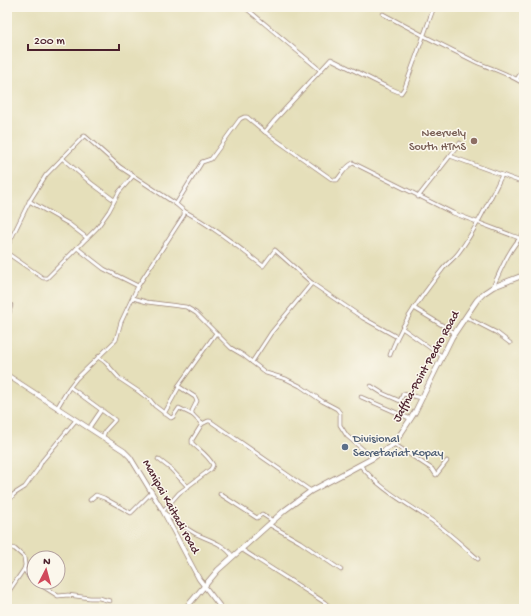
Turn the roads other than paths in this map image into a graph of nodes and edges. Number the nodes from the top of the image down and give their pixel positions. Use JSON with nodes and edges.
{"nodes":[{"id":1,"x":248,"y":7,"type":"edge"},
{"id":2,"x":434,"y":7,"type":"edge"},
{"id":3,"x":516,"y":7,"type":"edge"},
{"id":4,"x":524,"y":10,"type":"edge"},
{"id":5,"x":383,"y":14,"type":"dead end"},
{"id":6,"x":424,"y":37,"type":"junction"},
{"id":7,"x":524,"y":68,"type":"edge"},
{"id":8,"x":320,"y":70,"type":"junction"},
{"id":9,"x":517,"y":79,"type":"junction"},
{"id":10,"x":524,"y":84,"type":"edge"},
{"id":11,"x":265,"y":132,"type":"junction"},
{"id":12,"x":460,"y":143,"type":"dead end"},
{"id":13,"x":450,"y":156,"type":"junction"},
{"id":14,"x":62,"y":158,"type":"junction"},
{"id":15,"x":502,"y":175,"type":"junction"},
{"id":16,"x":133,"y":176,"type":"junction"},
{"id":17,"x":524,"y":183,"type":"edge"},
{"id":18,"x":418,"y":197,"type":"junction"},
{"id":19,"x":114,"y":200,"type":"junction"},
{"id":20,"x":29,"y":201,"type":"junction"},
{"id":21,"x":176,"y":204,"type":"junction"},
{"id":22,"x":184,"y":211,"type":"junction"},
{"id":23,"x":477,"y":222,"type":"junction"},
{"id":24,"x":524,"y":234,"type":"edge"},
{"id":25,"x":87,"y":238,"type":"junction"},
{"id":26,"x":519,"y":238,"type":"junction"},
{"id":27,"x":7,"y":247,"type":"edge"},
{"id":28,"x":77,"y":248,"type":"junction"},
{"id":29,"x":7,"y":253,"type":"edge"},
{"id":30,"x":524,"y":275,"type":"edge"},
{"id":31,"x":312,"y":283,"type":"junction"},
{"id":32,"x":138,"y":286,"type":"junction"},
{"id":33,"x":493,"y":287,"type":"junction"},
{"id":34,"x":133,"y":298,"type":"junction"},
{"id":35,"x":7,"y":302,"type":"edge"},
{"id":36,"x":414,"y":308,"type":"junction"},
{"id":37,"x":466,"y":317,"type":"junction"},
{"id":38,"x":7,"y":321,"type":"edge"},
{"id":39,"x":402,"y":328,"type":"junction"},
{"id":40,"x":455,"y":332,"type":"junction"},
{"id":41,"x":216,"y":333,"type":"junction"},
{"id":42,"x":397,"y":337,"type":"junction"},
{"id":43,"x":510,"y":343,"type":"dead end"},
{"id":44,"x":390,"y":355,"type":"dead end"},
{"id":45,"x":98,"y":357,"type":"junction"},
{"id":46,"x":443,"y":357,"type":"junction"},
{"id":47,"x":252,"y":362,"type":"junction"},
{"id":48,"x":7,"y":375,"type":"edge"},
{"id":49,"x":371,"y":386,"type":"dead end"},
{"id":50,"x":70,"y":387,"type":"junction"},
{"id":51,"x":179,"y":387,"type":"junction"},
{"id":52,"x":361,"y":397,"type":"dead end"},
{"id":53,"x":422,"y":398,"type":"junction"},
{"id":54,"x":57,"y":408,"type":"junction"},
{"id":55,"x":102,"y":409,"type":"junction"},
{"id":56,"x":164,"y":414,"type":"junction"},
{"id":57,"x":193,"y":415,"type":"junction"},
{"id":58,"x":411,"y":419,"type":"junction"},
{"id":59,"x":76,"y":420,"type":"junction"},
{"id":60,"x":202,"y":424,"type":"junction"},
{"id":61,"x":89,"y":428,"type":"junction"},
{"id":62,"x":103,"y":437,"type":"junction"},
{"id":63,"x":394,"y":444,"type":"junction"},
{"id":64,"x":373,"y":458,"type":"junction"},
{"id":65,"x":158,"y":459,"type":"dead end"},
{"id":66,"x":447,"y":461,"type":"dead end"},
{"id":67,"x":360,"y":465,"type":"junction"},
{"id":68,"x":188,"y":487,"type":"junction"},
{"id":69,"x":312,"y":491,"type":"junction"},
{"id":70,"x":152,"y":492,"type":"junction"},
{"id":71,"x":220,"y":494,"type":"dead end"},
{"id":72,"x":90,"y":500,"type":"dead end"},
{"id":73,"x":7,"y":502,"type":"edge"},
{"id":74,"x":164,"y":512,"type":"junction"},
{"id":75,"x":272,"y":523,"type":"junction"},
{"id":76,"x":7,"y":546,"type":"edge"},
{"id":77,"x":241,"y":549,"type":"junction"},
{"id":78,"x":233,"y":557,"type":"junction"},
{"id":79,"x":478,"y":559,"type":"dead end"},
{"id":80,"x":24,"y":570,"type":"junction"},
{"id":81,"x":341,"y":570,"type":"dead end"},
{"id":82,"x":26,"y":573,"type":"edge"},
{"id":83,"x":204,"y":587,"type":"junction"},
{"id":84,"x":49,"y":590,"type":"edge"},
{"id":85,"x":7,"y":594,"type":"edge"},
{"id":86,"x":110,"y":601,"type":"dead end"},
{"id":87,"x":185,"y":609,"type":"edge"},
{"id":88,"x":222,"y":609,"type":"edge"},
{"id":89,"x":332,"y":609,"type":"edge"}],
"edges":[{"from":1,"to":8,"type":"street"},
{"from":2,"to":6,"type":"street"},
{"from":3,"to":4,"type":"street"},
{"from":5,"to":6,"type":"street"},
{"from":6,"to":8,"type":"street"},
{"from":6,"to":9,"type":"street"},
{"from":7,"to":9,"type":"street"},
{"from":8,"to":11,"type":"street"},
{"from":9,"to":10,"type":"street"},
{"from":11,"to":18,"type":"street"},
{"from":11,"to":21,"type":"street"},
{"from":12,"to":13,"type":"street"},
{"from":13,"to":15,"type":"street"},
{"from":13,"to":18,"type":"street"},
{"from":14,"to":16,"type":"street"},
{"from":14,"to":19,"type":"street"},
{"from":14,"to":20,"type":"street"},
{"from":15,"to":17,"type":"street"},
{"from":15,"to":23,"type":"street"},
{"from":16,"to":19,"type":"street"},
{"from":16,"to":21,"type":"street"},
{"from":18,"to":23,"type":"street"},
{"from":19,"to":25,"type":"street"},
{"from":20,"to":25,"type":"street"},
{"from":20,"to":27,"type":"street"},
{"from":21,"to":22,"type":"street"},
{"from":22,"to":31,"type":"street"},
{"from":22,"to":32,"type":"street"},
{"from":23,"to":26,"type":"street"},
{"from":23,"to":36,"type":"street"},
{"from":24,"to":26,"type":"street"},
{"from":25,"to":28,"type":"street"},
{"from":26,"to":33,"type":"street"},
{"from":28,"to":29,"type":"street"},
{"from":28,"to":32,"type":"street"},
{"from":30,"to":33,"type":"main road","name":"Jaffna-Point Pedro Road"},
{"from":31,"to":42,"type":"street"},
{"from":31,"to":47,"type":"street"},
{"from":32,"to":34,"type":"street"},
{"from":33,"to":37,"type":"main road","name":"Jaffna-Point Pedro Road"},
{"from":34,"to":41,"type":"street"},
{"from":34,"to":45,"type":"street"},
{"from":35,"to":38,"type":"street"},
{"from":36,"to":39,"type":"street"},
{"from":36,"to":40,"type":"street"},
{"from":37,"to":40,"type":"main road","name":"Jaffna-Point Pedro Road"},
{"from":37,"to":43,"type":"street"},
{"from":39,"to":42,"type":"street"},
{"from":39,"to":46,"type":"street"},
{"from":40,"to":46,"type":"main road","name":"Jaffna-Point Pedro Road"},
{"from":41,"to":47,"type":"street"},
{"from":41,"to":51,"type":"street"},
{"from":42,"to":44,"type":"street"},
{"from":45,"to":50,"type":"street"},
{"from":45,"to":56,"type":"street"},
{"from":46,"to":53,"type":"main road","name":"Jaffna-Point Pedro Road"},
{"from":47,"to":64,"type":"street"},
{"from":48,"to":54,"type":"main road","name":"Manipai Kaitadi road"},
{"from":49,"to":53,"type":"street"},
{"from":50,"to":54,"type":"street"},
{"from":50,"to":55,"type":"street"},
{"from":51,"to":56,"type":"street"},
{"from":51,"to":57,"type":"street"},
{"from":52,"to":58,"type":"street"},
{"from":53,"to":58,"type":"main road","name":"Jaffna-Point Pedro Road"},
{"from":54,"to":59,"type":"main road","name":"Manipai Kaitadi road"},
{"from":55,"to":61,"type":"street"},
{"from":55,"to":62,"type":"street"},
{"from":56,"to":57,"type":"street"},
{"from":57,"to":60,"type":"street"},
{"from":58,"to":63,"type":"main road","name":"Jaffna-Point Pedro Road"},
{"from":59,"to":61,"type":"main road","name":"Manipai Kaitadi road"},
{"from":59,"to":73,"type":"street"},
{"from":60,"to":68,"type":"street"},
{"from":60,"to":69,"type":"street"},
{"from":61,"to":62,"type":"main road","name":"Manipai Kaitadi road"},
{"from":62,"to":70,"type":"main road","name":"Manipai Kaitadi road"},
{"from":63,"to":64,"type":"main road","name":"Jaffna-Point Pedro Road"},
{"from":63,"to":66,"type":"street"},
{"from":64,"to":67,"type":"main road","name":"Jaffna-Point Pedro Road"},
{"from":65,"to":68,"type":"street"},
{"from":67,"to":69,"type":"main road","name":"Jaffna-Point Pedro Road"},
{"from":67,"to":79,"type":"street"},
{"from":68,"to":74,"type":"street"},
{"from":69,"to":75,"type":"main road","name":"Jaffna-Point Pedro Road"},
{"from":70,"to":72,"type":"street"},
{"from":70,"to":74,"type":"main road","name":"Manipai Kaitadi road"},
{"from":71,"to":75,"type":"street"},
{"from":74,"to":78,"type":"street"},
{"from":74,"to":83,"type":"main road","name":"Manipai Kaitadi road"},
{"from":75,"to":77,"type":"main road","name":"Jaffna-Point Pedro Road"},
{"from":75,"to":81,"type":"street"},
{"from":76,"to":80,"type":"street"},
{"from":77,"to":78,"type":"main road","name":"Jaffna-Point Pedro Road"},
{"from":77,"to":89,"type":"street"},
{"from":78,"to":83,"type":"main road","name":"Jaffna-Point Pedro Road"},
{"from":80,"to":82,"type":"street"},
{"from":80,"to":85,"type":"street"},
{"from":83,"to":87,"type":"main road","name":"Jaffna-Point Pedro Road"},
{"from":83,"to":88,"type":"main road","name":"Manipai Kaitadi road"},
{"from":84,"to":86,"type":"street"}]}
